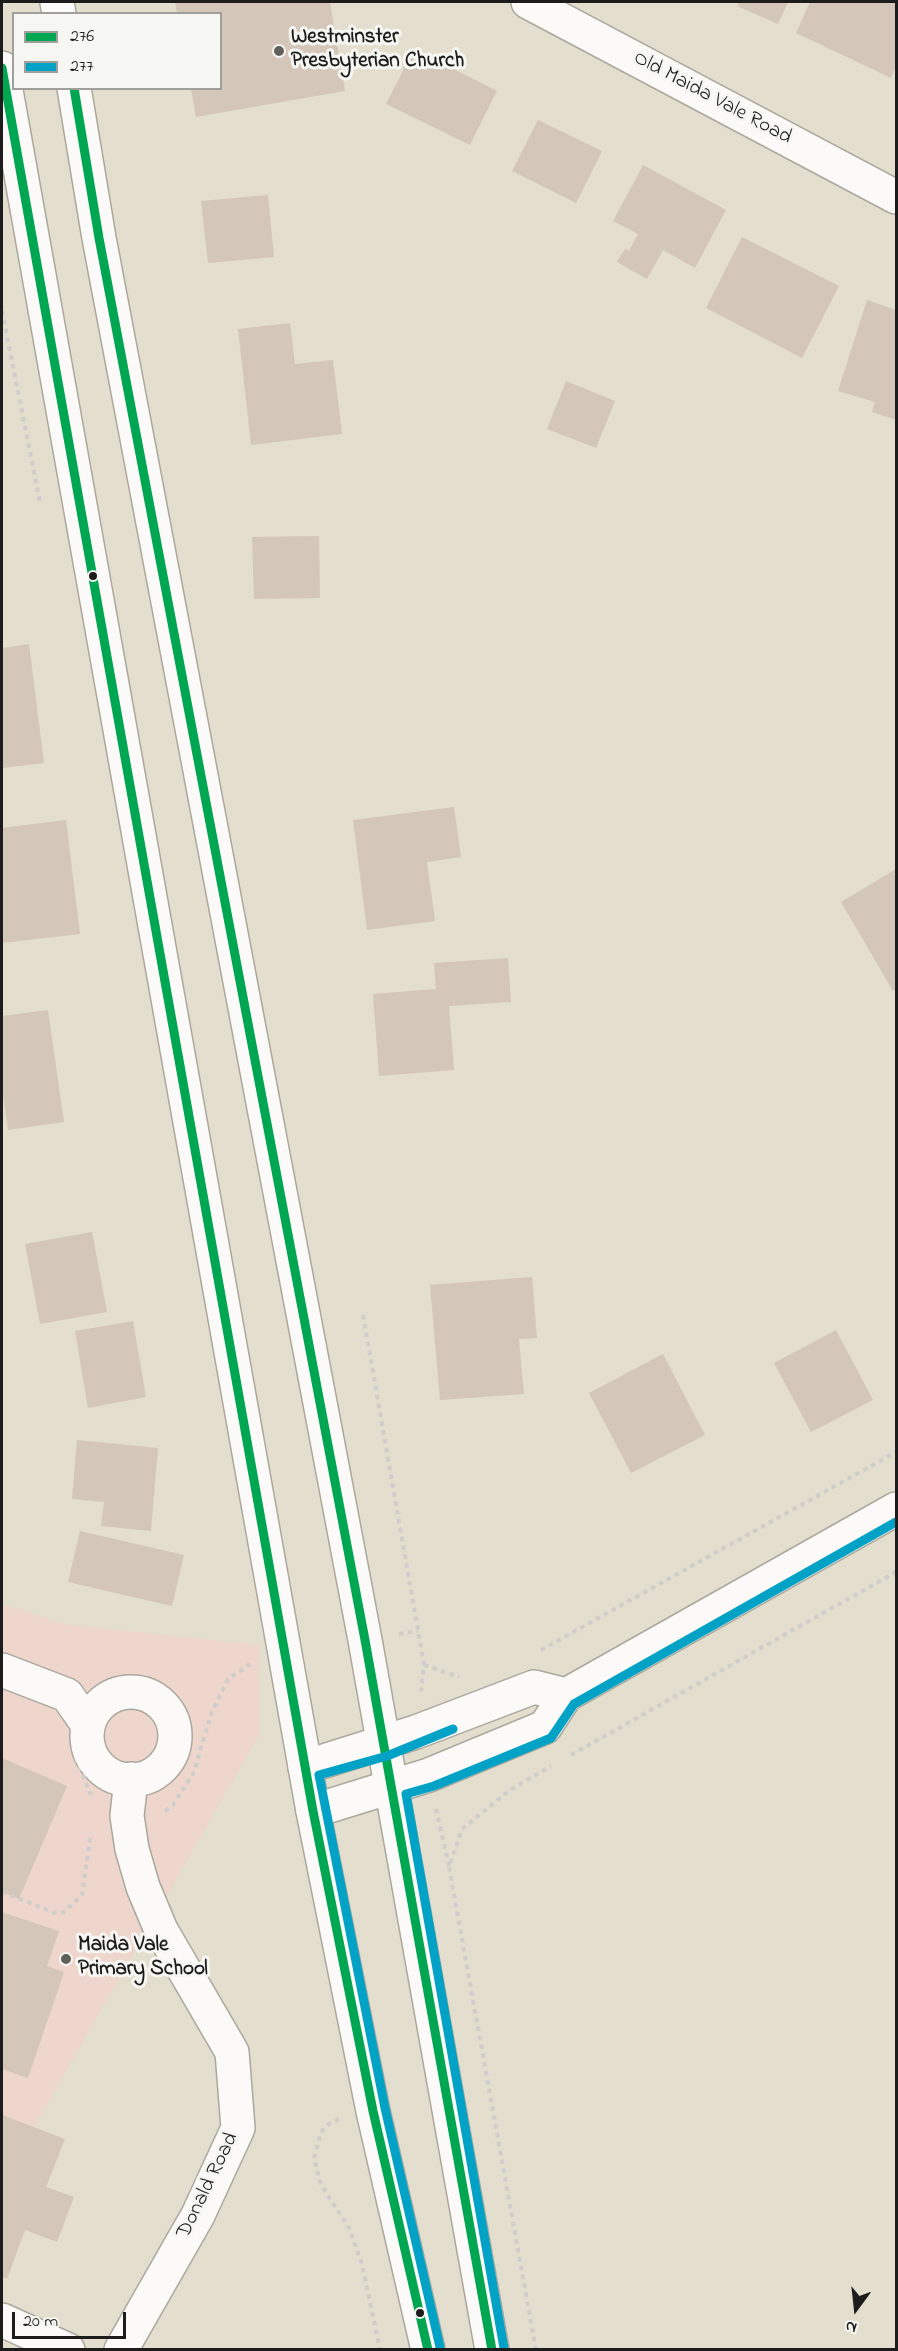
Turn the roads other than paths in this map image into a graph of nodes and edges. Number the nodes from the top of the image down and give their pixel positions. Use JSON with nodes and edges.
{"nodes":[{"id":1,"x":528,"y":2,"type":"edge"},
{"id":2,"x":2,"y":68,"type":"edge"},
{"id":3,"x":75,"y":90,"type":"edge"},
{"id":4,"x":897,"y":197,"type":"edge"},
{"id":5,"x":897,"y":1509,"type":"edge"},
{"id":6,"x":2,"y":1671,"type":"edge"},
{"id":7,"x":566,"y":1695,"type":"junction"},
{"id":8,"x":79,"y":1738,"type":"junction"},
{"id":9,"x":384,"y":1743,"type":"junction"},
{"id":10,"x":305,"y":1767,"type":"junction"},
{"id":11,"x":131,"y":1779,"type":"junction"},
{"id":12,"x":392,"y":1786,"type":"junction"},
{"id":13,"x":313,"y":1811,"type":"junction"},
{"id":14,"x":2,"y":2320,"type":"edge"},
{"id":15,"x":69,"y":2349,"type":"edge"},
{"id":16,"x":121,"y":2349,"type":"edge"},
{"id":17,"x":428,"y":2349,"type":"edge"},
{"id":18,"x":492,"y":2349,"type":"edge"}],
"edges":[{"from":1,"to":4,"type":"main road","name":"Old Maida Vale Road"},
{"from":2,"to":10,"type":"main road"},
{"from":3,"to":9,"type":"main road"},
{"from":5,"to":7,"type":"main road"},
{"from":6,"to":8,"type":"main road"},
{"from":7,"to":9,"type":"main road"},
{"from":7,"to":12,"type":"main road"},
{"from":8,"to":11,"type":"main road"},
{"from":8,"to":11,"type":"main road"},
{"from":9,"to":10,"type":"main road"},
{"from":9,"to":12,"type":"main road"},
{"from":10,"to":13,"type":"main road"},
{"from":11,"to":16,"type":"main road","name":"Donald Road"},
{"from":12,"to":13,"type":"main road"},
{"from":12,"to":18,"type":"main road"},
{"from":13,"to":17,"type":"main road"},
{"from":14,"to":15,"type":"main road"}]}
